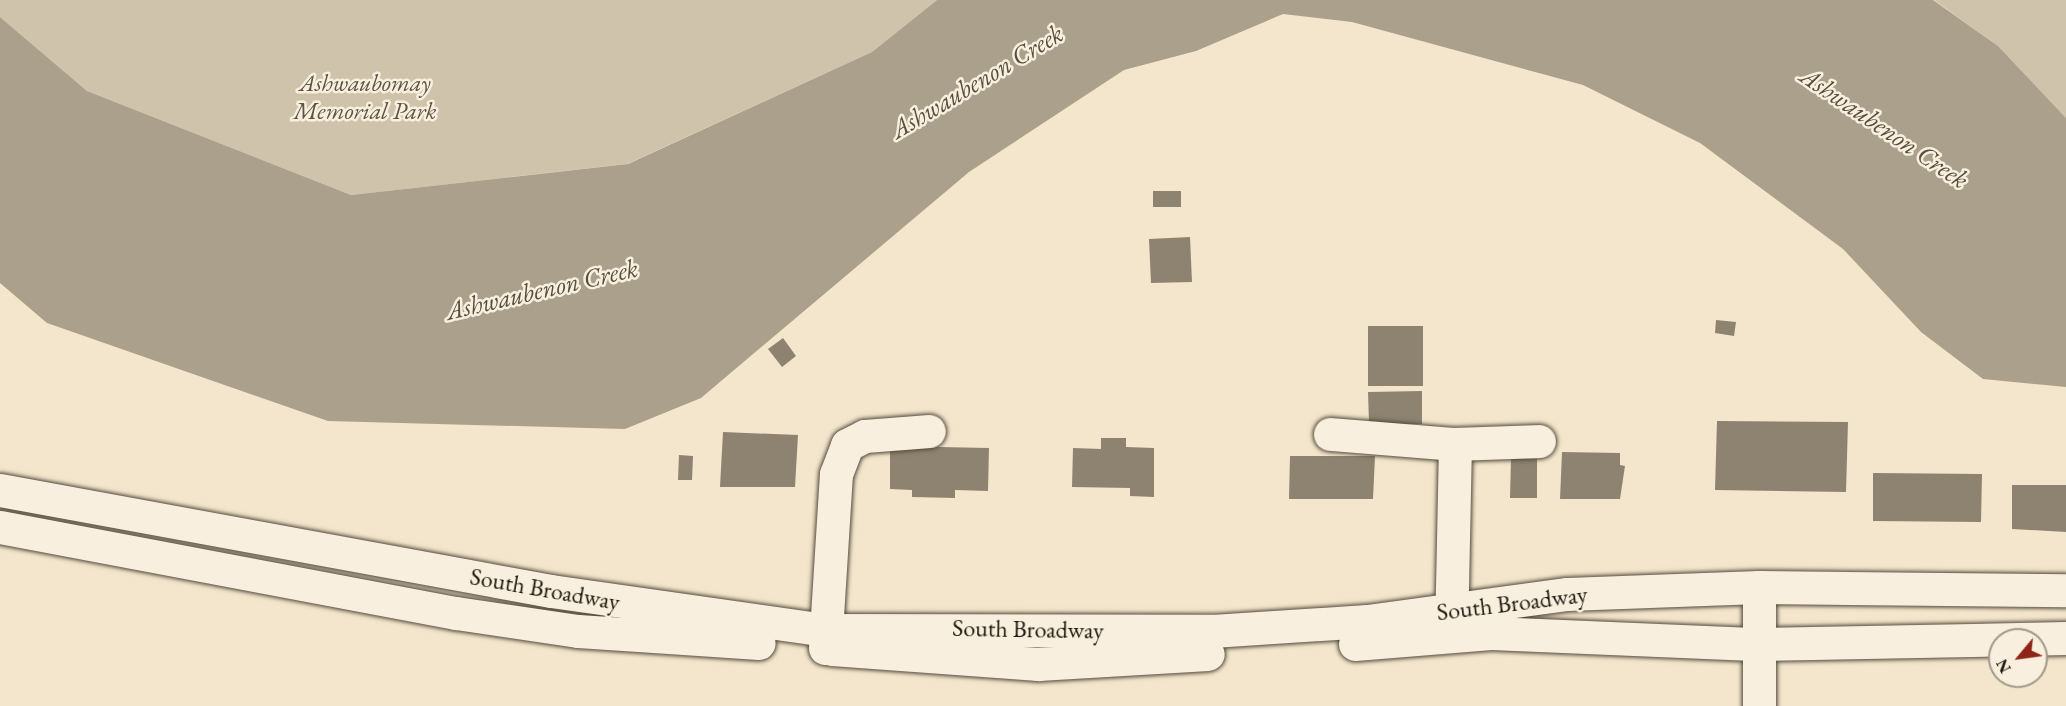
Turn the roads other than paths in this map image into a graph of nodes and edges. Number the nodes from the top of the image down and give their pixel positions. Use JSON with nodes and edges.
{"nodes":[{"id":1,"x":929,"y":431,"type":"dead end"},
{"id":2,"x":1330,"y":434,"type":"dead end"},
{"id":3,"x":1539,"y":441,"type":"dead end"},
{"id":4,"x":1455,"y":444,"type":"junction"},
{"id":5,"x":0,"y":490,"type":"edge"},
{"id":6,"x":0,"y":527,"type":"edge"},
{"id":7,"x":1759,"y":587,"type":"junction"},
{"id":8,"x":2066,"y":590,"type":"edge"},
{"id":9,"x":1452,"y":623,"type":"junction"},
{"id":10,"x":2066,"y":638,"type":"edge"},
{"id":11,"x":825,"y":639,"type":"junction"},
{"id":12,"x":1759,"y":644,"type":"junction"},
{"id":13,"x":1759,"y":706,"type":"edge"}],
"edges":[{"from":1,"to":11,"type":"street"},
{"from":2,"to":4,"type":"street"},
{"from":3,"to":4,"type":"street"},
{"from":4,"to":9,"type":"street"},
{"from":5,"to":11,"type":"street","name":"South Broadway"},
{"from":6,"to":11,"type":"street","name":"South Broadway"},
{"from":7,"to":8,"type":"street","name":"South Broadway"},
{"from":7,"to":9,"type":"street","name":"South Broadway"},
{"from":7,"to":12,"type":"street"},
{"from":9,"to":11,"type":"street","name":"South Broadway"},
{"from":9,"to":12,"type":"street","name":"South Broadway"},
{"from":10,"to":12,"type":"street","name":"South Broadway"},
{"from":12,"to":13,"type":"street"}]}
